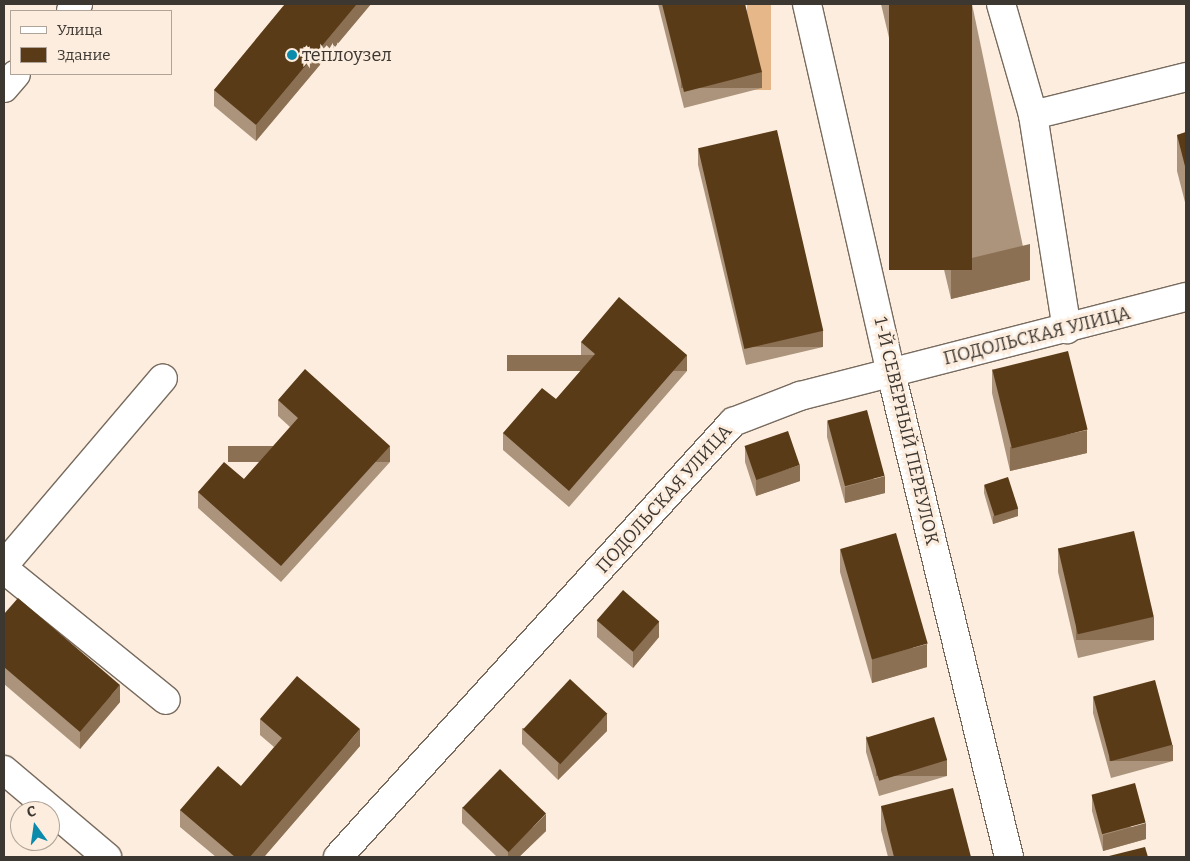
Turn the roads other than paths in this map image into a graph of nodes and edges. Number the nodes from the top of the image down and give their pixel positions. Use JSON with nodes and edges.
{"nodes":[{"id":1,"x":807,"y":4,"type":"edge"},
{"id":2,"x":1001,"y":4,"type":"edge"},
{"id":3,"x":15,"y":75,"type":"edge"},
{"id":4,"x":1186,"y":78,"type":"edge"},
{"id":5,"x":4,"y":88,"type":"edge"},
{"id":6,"x":1033,"y":115,"type":"junction"},
{"id":7,"x":1186,"y":297,"type":"edge"},
{"id":8,"x":1067,"y":329,"type":"junction"},
{"id":9,"x":891,"y":373,"type":"junction"},
{"id":10,"x":163,"y":378,"type":"dead end"},
{"id":11,"x":4,"y":565,"type":"edge"},
{"id":12,"x":4,"y":569,"type":"edge"},
{"id":13,"x":166,"y":700,"type":"dead end"},
{"id":14,"x":4,"y":770,"type":"edge"},
{"id":15,"x":106,"y":857,"type":"edge"},
{"id":16,"x":338,"y":857,"type":"edge"},
{"id":17,"x":1009,"y":857,"type":"edge"}],
"edges":[{"from":1,"to":9,"type":"street","name":"1-Й СЕВЕРНЫЙ ПЕРЕУЛОК"},
{"from":2,"to":6,"type":"street"},
{"from":3,"to":5,"type":"street"},
{"from":4,"to":6,"type":"street"},
{"from":6,"to":8,"type":"street"},
{"from":7,"to":8,"type":"street","name":"ПОДОЛЬСКАЯ УЛИЦА"},
{"from":8,"to":9,"type":"street","name":"ПОДОЛЬСКАЯ УЛИЦА"},
{"from":9,"to":16,"type":"street","name":"ПОДОЛЬСКАЯ УЛИЦА"},
{"from":9,"to":17,"type":"street","name":"1-Й СЕВЕРНЫЙ ПЕРЕУЛОК"},
{"from":10,"to":11,"type":"street"},
{"from":12,"to":13,"type":"street"},
{"from":14,"to":15,"type":"street"}]}
